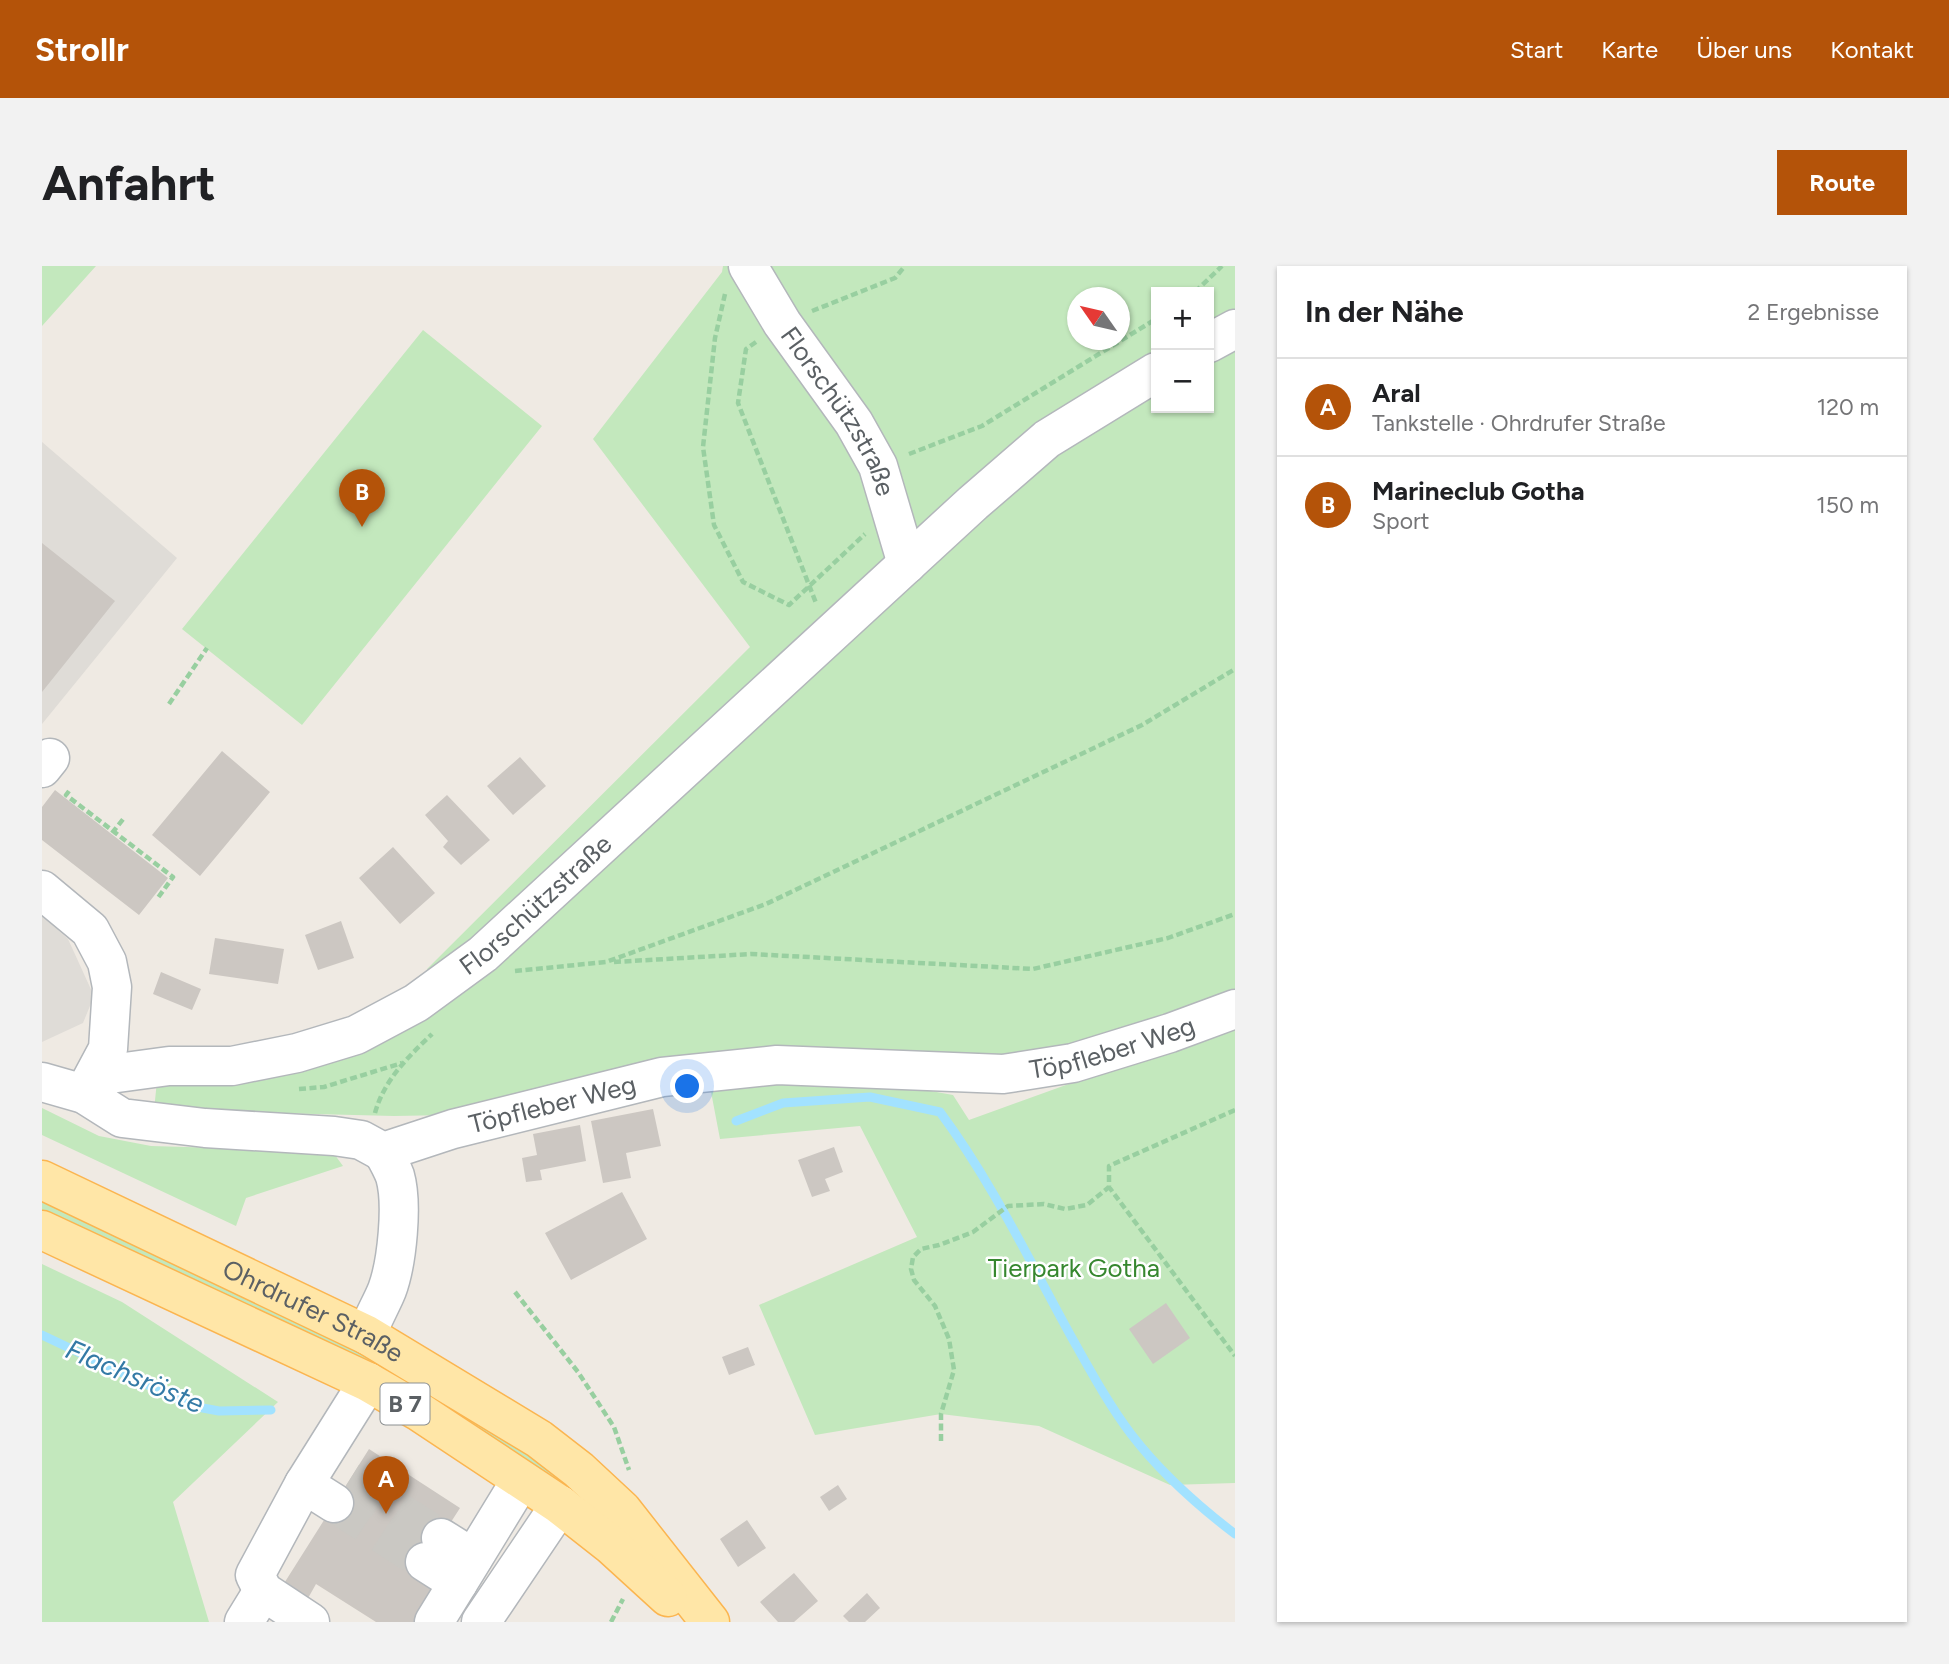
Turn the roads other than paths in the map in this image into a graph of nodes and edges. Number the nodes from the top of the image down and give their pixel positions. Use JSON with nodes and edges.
{"nodes":[{"id":1,"x":737,"y":278,"type":"edge"},
{"id":2,"x":1235,"y":329,"type":"edge"},
{"id":3,"x":1214,"y":340,"type":"edge"},
{"id":4,"x":1151,"y":375,"type":"edge"},
{"id":5,"x":907,"y":564,"type":"junction"},
{"id":6,"x":42,"y":890,"type":"edge"},
{"id":7,"x":1235,"y":1009,"type":"edge"},
{"id":8,"x":42,"y":1083,"type":"edge"},
{"id":9,"x":84,"y":1094,"type":"junction"},
{"id":10,"x":383,"y":1152,"type":"junction"},
{"id":11,"x":42,"y":1180,"type":"edge"},
{"id":12,"x":42,"y":1230,"type":"edge"},
{"id":13,"x":367,"y":1335,"type":"junction"},
{"id":14,"x":368,"y":1382,"type":"junction"},
{"id":15,"x":522,"y":1479,"type":"junction"},
{"id":16,"x":561,"y":1505,"type":"junction"},
{"id":17,"x":611,"y":1545,"type":"junction"},
{"id":18,"x":652,"y":1548,"type":"junction"},
{"id":19,"x":433,"y":1550,"type":"tunnel mouth"},
{"id":20,"x":465,"y":1570,"type":"junction"},
{"id":21,"x":657,"y":1587,"type":"junction"},
{"id":22,"x":253,"y":1606,"type":"edge"},
{"id":23,"x":310,"y":1622,"type":"edge"},
{"id":24,"x":434,"y":1622,"type":"edge"},
{"id":25,"x":481,"y":1622,"type":"edge"},
{"id":26,"x":697,"y":1622,"type":"edge"},
{"id":27,"x":710,"y":1622,"type":"edge"}],
"edges":[{"from":1,"to":5,"type":"street","name":"Florschützstraße"},
{"from":2,"to":3,"type":"street"},
{"from":4,"to":5,"type":"street","name":"Florschützstraße"},
{"from":5,"to":9,"type":"street","name":"Florschützstraße"},
{"from":6,"to":9,"type":"street"},
{"from":7,"to":10,"type":"street","name":"Töpfleber Weg"},
{"from":8,"to":9,"type":"street"},
{"from":9,"to":10,"type":"street"},
{"from":10,"to":13,"type":"street"},
{"from":11,"to":13,"type":"main road","name":"Ohrdrufer Straße","number":"B 7"},
{"from":12,"to":14,"type":"main road","name":"Ohrdrufer Straße","number":"B 7"},
{"from":13,"to":18,"type":"main road","name":"Ohrdrufer Straße","number":"B 7"},
{"from":14,"to":15,"type":"main road","name":"Ohrdrufer Straße","number":"B 7"},
{"from":14,"to":22,"type":"street"},
{"from":15,"to":16,"type":"main road","name":"Ohrdrufer Straße","number":"B 7"},
{"from":15,"to":20,"type":"street"},
{"from":16,"to":17,"type":"main road","name":"Ohrdrufer Straße","number":"B 7"},
{"from":16,"to":25,"type":"street"},
{"from":17,"to":18,"type":"street"},
{"from":17,"to":21,"type":"main road","name":"Ohrdrufer Straße","number":"B 7"},
{"from":18,"to":21,"type":"street"},
{"from":18,"to":27,"type":"main road","name":"Ohrdrufer Straße","number":"B 7"},
{"from":19,"to":20,"type":"street"},
{"from":20,"to":24,"type":"street"},
{"from":21,"to":26,"type":"main road","name":"Ohrdrufer Straße","number":"B 7"},
{"from":22,"to":23,"type":"street"}]}
